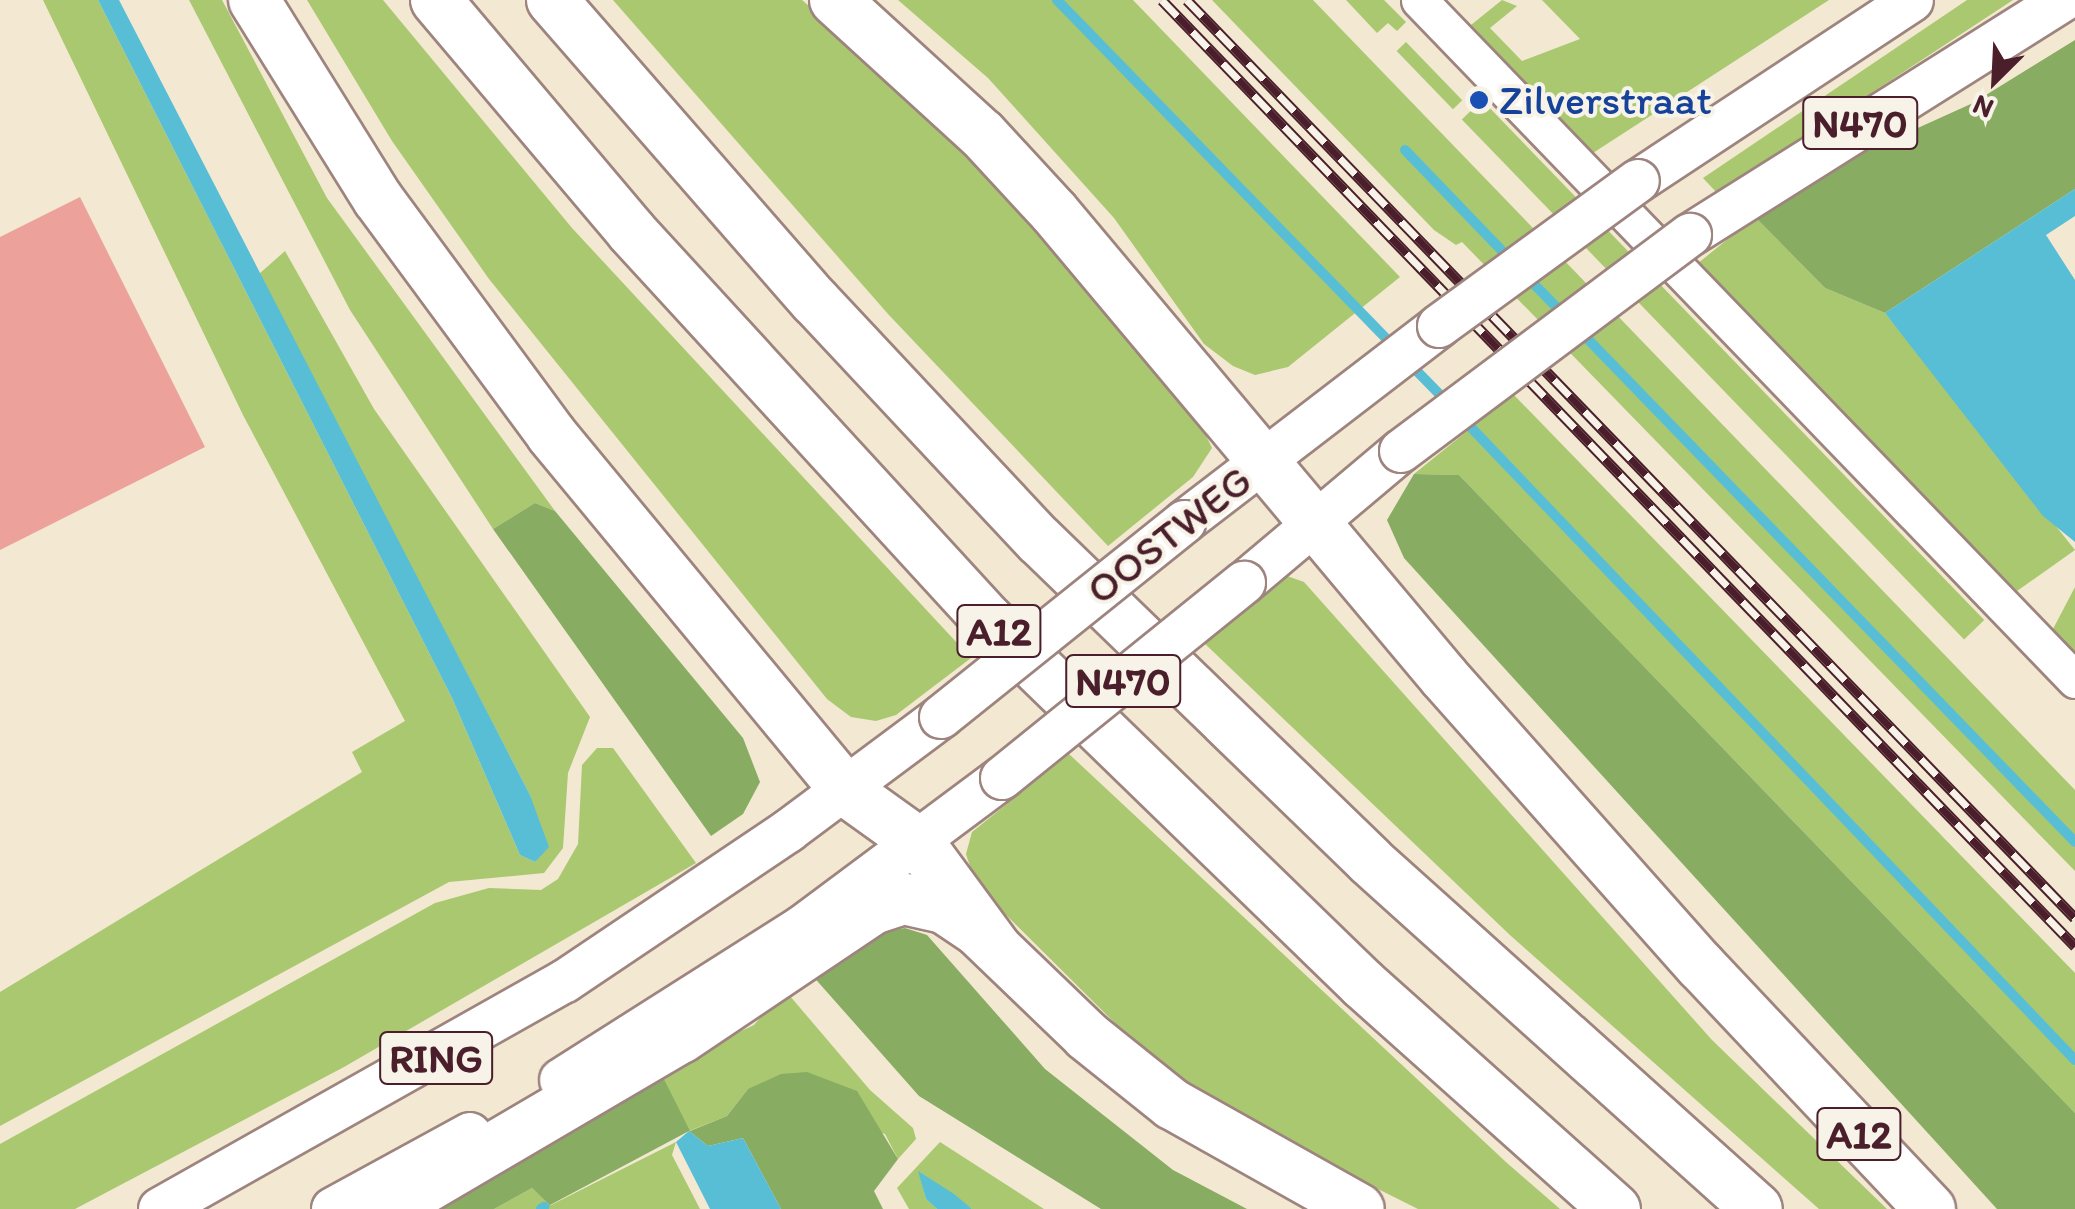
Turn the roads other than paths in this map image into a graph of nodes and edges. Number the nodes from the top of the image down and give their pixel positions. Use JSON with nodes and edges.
{"nodes":[{"id":1,"x":254,"y":0,"type":"edge"},
{"id":2,"x":436,"y":0,"type":"edge"},
{"id":3,"x":552,"y":0,"type":"edge"},
{"id":4,"x":835,"y":0,"type":"edge"},
{"id":5,"x":1419,"y":0,"type":"edge"},
{"id":6,"x":1912,"y":0,"type":"edge"},
{"id":7,"x":2063,"y":0,"type":"edge"},
{"id":8,"x":1266,"y":460,"type":"junction"},
{"id":9,"x":1312,"y":526,"type":"junction"},
{"id":10,"x":2075,"y":680,"type":"edge"},
{"id":11,"x":845,"y":790,"type":"junction"},
{"id":12,"x":919,"y":843,"type":"junction"},
{"id":13,"x":996,"y":948,"type":"junction"},
{"id":14,"x":160,"y":1209,"type":"edge"},
{"id":15,"x":333,"y":1209,"type":"edge"},
{"id":16,"x":389,"y":1209,"type":"edge"},
{"id":17,"x":1358,"y":1209,"type":"edge"},
{"id":18,"x":1615,"y":1209,"type":"edge"},
{"id":19,"x":1757,"y":1209,"type":"edge"},
{"id":20,"x":1930,"y":1209,"type":"edge"}],
"edges":[{"from":1,"to":11,"type":"highway"},
{"from":2,"to":18,"type":"highway","number":"A12"},
{"from":3,"to":19,"type":"highway","number":"A12"},
{"from":4,"to":8,"type":"highway","number":"A12"},
{"from":5,"to":10,"type":"street"},
{"from":6,"to":8,"type":"main road","name":"OOSTWEG","number":"N470","bridge":true},
{"from":7,"to":9,"type":"main road","name":"OOSTWEG","number":"N470","bridge":true},
{"from":8,"to":9,"type":"highway","number":"A12"},
{"from":8,"to":11,"type":"main road","name":"OOSTWEG","number":"N470","bridge":true},
{"from":9,"to":12,"type":"main road","name":"OOSTWEG","number":"N470","bridge":true},
{"from":9,"to":20,"type":"highway","number":"A12"},
{"from":11,"to":12,"type":"highway"},
{"from":11,"to":14,"type":"main road","name":"OOSTWEG","number":"RING"},
{"from":12,"to":13,"type":"highway"},
{"from":12,"to":15,"type":"main road","name":"OOSTWEG","number":"RING"},
{"from":13,"to":16,"type":"highway"},
{"from":13,"to":17,"type":"highway"}]}
